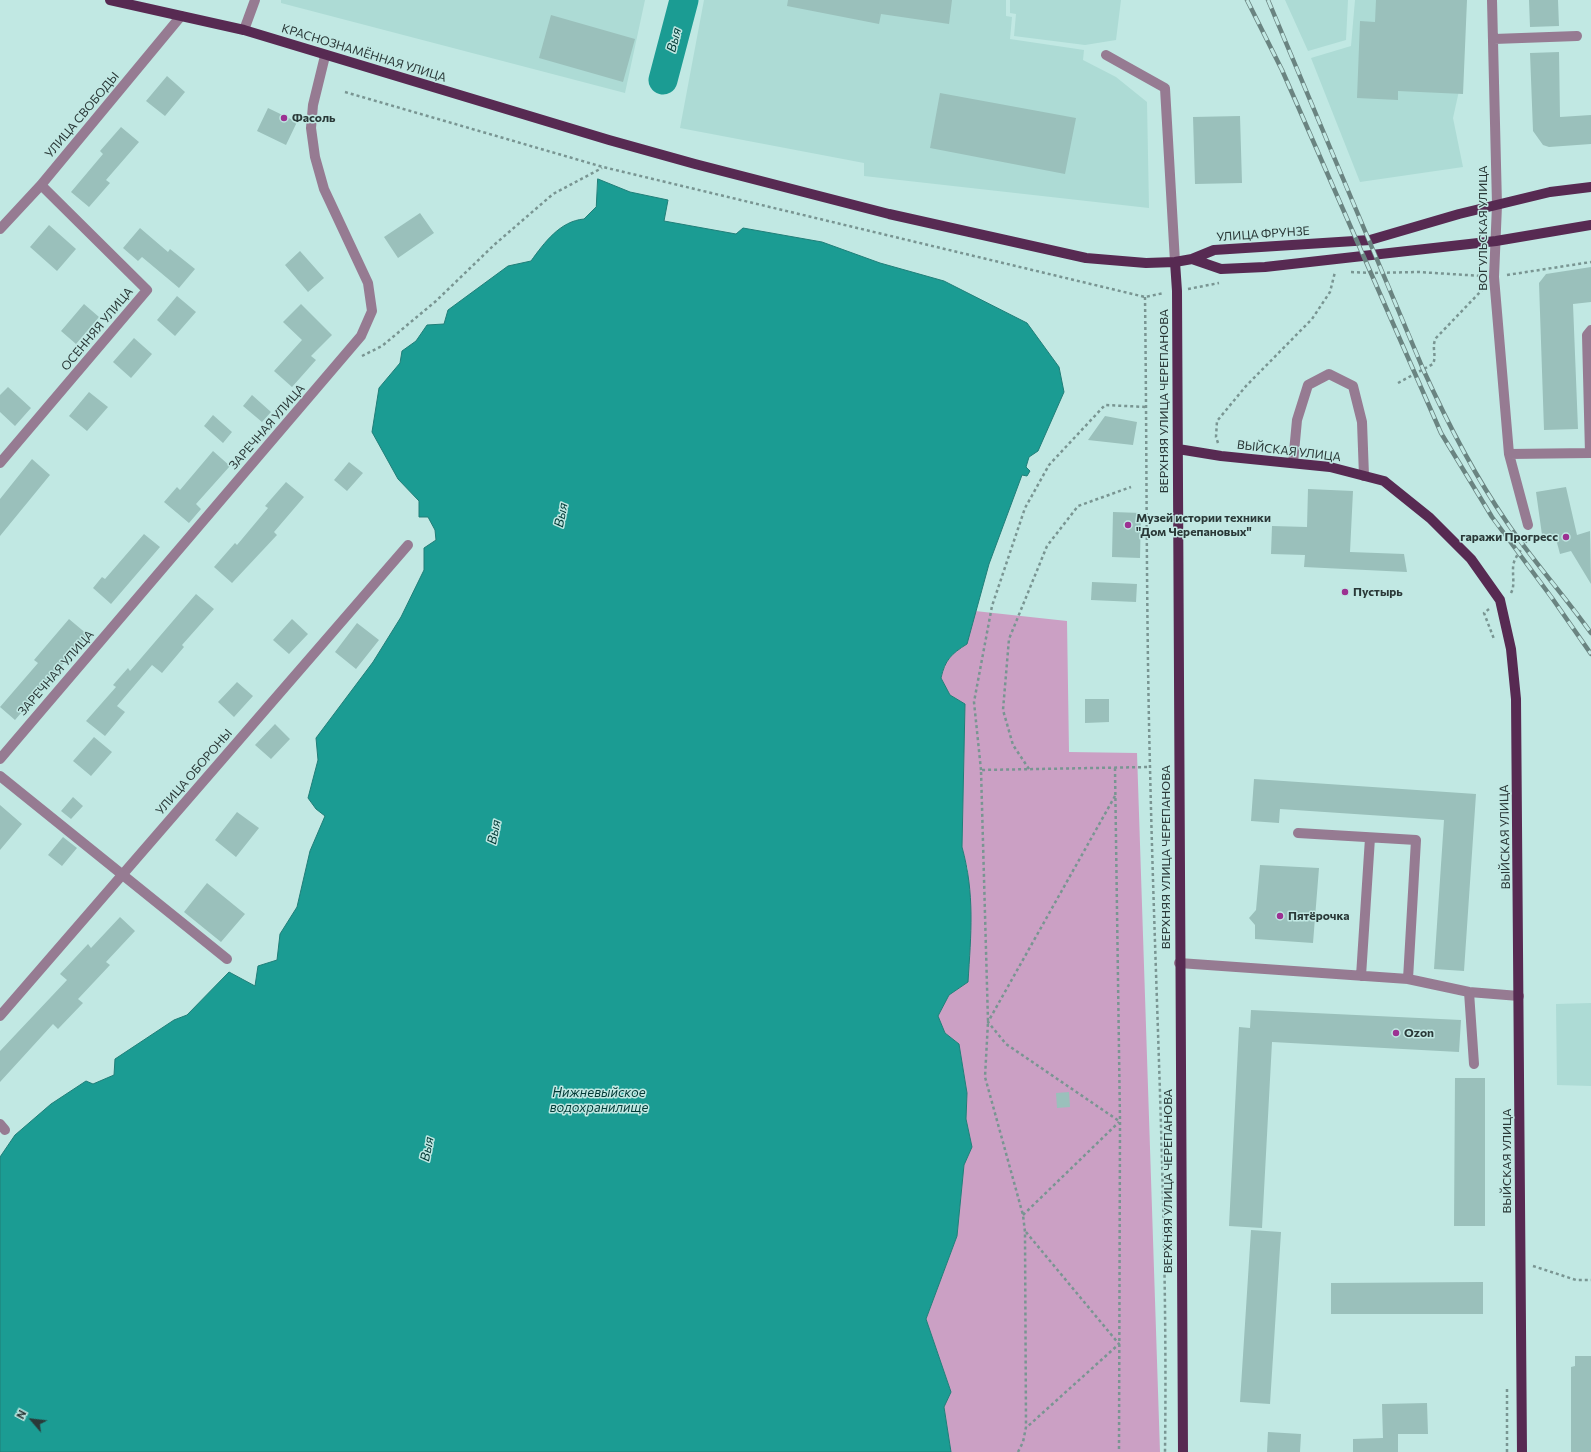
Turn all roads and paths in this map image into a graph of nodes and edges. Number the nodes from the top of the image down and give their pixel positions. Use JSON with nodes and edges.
{"nodes":[{"id":1,"x":110,"y":0,"type":"edge"},
{"id":2,"x":255,"y":0,"type":"edge"},
{"id":3,"x":1492,"y":0,"type":"edge"},
{"id":4,"x":181,"y":16,"type":"junction"},
{"id":5,"x":244,"y":30,"type":"junction"},
{"id":6,"x":1577,"y":36,"type":"dead end"},
{"id":7,"x":1494,"y":39,"type":"junction"},
{"id":8,"x":1106,"y":55,"type":"dead end"},
{"id":9,"x":325,"y":56,"type":"junction"},
{"id":10,"x":345,"y":92,"type":"dead end"},
{"id":11,"x":603,"y":167,"type":"junction"},
{"id":12,"x":41,"y":184,"type":"junction"},
{"id":13,"x":1591,"y":187,"type":"edge"},
{"id":14,"x":693,"y":188,"type":"dead end"},
{"id":15,"x":1497,"y":205,"type":"junction"},
{"id":16,"x":1591,"y":225,"type":"edge"},
{"id":17,"x":0,"y":230,"type":"edge"},
{"id":18,"x":1496,"y":241,"type":"junction"},
{"id":19,"x":1192,"y":259,"type":"junction"},
{"id":20,"x":1175,"y":262,"type":"junction"},
{"id":21,"x":1335,"y":270,"type":"dead end"},
{"id":22,"x":1494,"y":277,"type":"junction"},
{"id":23,"x":1145,"y":297,"type":"dead end"},
{"id":24,"x":1591,"y":330,"type":"edge"},
{"id":25,"x":357,"y":359,"type":"dead end"},
{"id":26,"x":1398,"y":383,"type":"dead end"},
{"id":27,"x":1147,"y":407,"type":"junction"},
{"id":28,"x":1178,"y":449,"type":"junction"},
{"id":29,"x":1591,"y":453,"type":"edge"},
{"id":30,"x":1509,"y":454,"type":"junction"},
{"id":31,"x":1221,"y":456,"type":"junction"},
{"id":32,"x":0,"y":463,"type":"edge"},
{"id":33,"x":1293,"y":463,"type":"junction"},
{"id":34,"x":1364,"y":476,"type":"junction"},
{"id":35,"x":1131,"y":487,"type":"dead end"},
{"id":36,"x":1528,"y":524,"type":"dead end"},
{"id":37,"x":408,"y":545,"type":"dead end"},
{"id":38,"x":0,"y":759,"type":"edge"},
{"id":39,"x":1150,"y":767,"type":"junction"},
{"id":40,"x":1115,"y":768,"type":"junction"},
{"id":41,"x":1029,"y":769,"type":"junction"},
{"id":42,"x":981,"y":770,"type":"junction"},
{"id":43,"x":0,"y":776,"type":"edge"},
{"id":44,"x":1116,"y":794,"type":"junction"},
{"id":45,"x":1298,"y":834,"type":"dead end"},
{"id":46,"x":1370,"y":838,"type":"junction"},
{"id":47,"x":121,"y":875,"type":"junction"},
{"id":48,"x":227,"y":959,"type":"dead end"},
{"id":49,"x":1179,"y":963,"type":"junction"},
{"id":50,"x":1361,"y":976,"type":"junction"},
{"id":51,"x":1408,"y":979,"type":"junction"},
{"id":52,"x":1469,"y":992,"type":"junction"},
{"id":53,"x":1519,"y":996,"type":"junction"},
{"id":54,"x":0,"y":1016,"type":"edge"},
{"id":55,"x":988,"y":1022,"type":"junction"},
{"id":56,"x":1474,"y":1064,"type":"dead end"},
{"id":57,"x":1120,"y":1121,"type":"junction"},
{"id":58,"x":1023,"y":1215,"type":"junction"},
{"id":59,"x":1025,"y":1232,"type":"junction"},
{"id":60,"x":1521,"y":1262,"type":"junction"},
{"id":61,"x":1591,"y":1280,"type":"edge"},
{"id":62,"x":1119,"y":1344,"type":"junction"},
{"id":63,"x":1026,"y":1427,"type":"junction"},
{"id":64,"x":1018,"y":1452,"type":"edge"},
{"id":65,"x":1119,"y":1452,"type":"edge"},
{"id":66,"x":1165,"y":1452,"type":"edge"},
{"id":67,"x":1183,"y":1452,"type":"edge"},
{"id":68,"x":1522,"y":1452,"type":"edge"}],
"edges":[{"from":1,"to":4,"type":"main road","name":"КРАСНОЗНАМЁННАЯ УЛИЦА"},
{"from":2,"to":5,"type":"street"},
{"from":3,"to":7,"type":"street","name":"ВОГУЛЬСКАЯ УЛИЦА"},
{"from":4,"to":5,"type":"main road","name":"КРАСНОЗНАМЁННАЯ УЛИЦА"},
{"from":4,"to":12,"type":"street","name":"УЛИЦА СВОБОДЫ"},
{"from":5,"to":9,"type":"main road","name":"КРАСНОЗНАМЁННАЯ УЛИЦА"},
{"from":6,"to":7,"type":"street"},
{"from":7,"to":15,"type":"street","name":"ВОГУЛЬСКАЯ УЛИЦА"},
{"from":8,"to":20,"type":"street"},
{"from":9,"to":20,"type":"main road","name":"КРАСНОЗНАМЁННАЯ УЛИЦА"},
{"from":9,"to":38,"type":"street","name":"ЗАРЕЧНАЯ УЛИЦА"},
{"from":10,"to":11,"type":"path"},
{"from":11,"to":14,"type":"path"},
{"from":11,"to":25,"type":"path"},
{"from":12,"to":17,"type":"street","name":"УЛИЦА СВОБОДЫ"},
{"from":12,"to":32,"type":"street","name":"ОСЕННЯЯ УЛИЦА"},
{"from":13,"to":15,"type":"main road","name":"УЛИЦА ФРУНЗЕ"},
{"from":15,"to":18,"type":"street","name":"ВОГУЛЬСКАЯ УЛИЦА"},
{"from":15,"to":19,"type":"main road","name":"УЛИЦА ФРУНЗЕ"},
{"from":16,"to":18,"type":"main road"},
{"from":18,"to":19,"type":"main road"},
{"from":18,"to":22,"type":"street","name":"ВОГУЛЬСКАЯ УЛИЦА"},
{"from":19,"to":20,"type":"main road","name":"УЛИЦА ФРУНЗЕ"},
{"from":20,"to":28,"type":"main road","name":"ВЕРХНЯЯ УЛИЦА ЧЕРЕПАНОВА"},
{"from":21,"to":31,"type":"path"},
{"from":22,"to":26,"type":"path"},
{"from":22,"to":30,"type":"street","name":"ВОГУЛЬСКАЯ УЛИЦА"},
{"from":23,"to":27,"type":"path"},
{"from":24,"to":29,"type":"street"},
{"from":27,"to":39,"type":"path"},
{"from":27,"to":42,"type":"path"},
{"from":28,"to":31,"type":"main road","name":"ВЫЙСКАЯ УЛИЦА"},
{"from":28,"to":49,"type":"main road","name":"ВЕРХНЯЯ УЛИЦА ЧЕРЕПАНОВА"},
{"from":29,"to":30,"type":"street"},
{"from":30,"to":36,"type":"street","name":"ВОГУЛЬСКАЯ УЛИЦА"},
{"from":31,"to":33,"type":"main road","name":"ВЫЙСКАЯ УЛИЦА"},
{"from":33,"to":34,"type":"main road","name":"ВЫЙСКАЯ УЛИЦА"},
{"from":33,"to":34,"type":"street"},
{"from":34,"to":53,"type":"main road","name":"ВЫЙСКАЯ УЛИЦА"},
{"from":35,"to":41,"type":"path"},
{"from":37,"to":47,"type":"street","name":"УЛИЦА ОБОРОНЫ"},
{"from":39,"to":40,"type":"path"},
{"from":39,"to":66,"type":"path"},
{"from":40,"to":41,"type":"path"},
{"from":40,"to":44,"type":"path"},
{"from":41,"to":42,"type":"path"},
{"from":42,"to":55,"type":"path"},
{"from":43,"to":47,"type":"street"},
{"from":44,"to":55,"type":"path"},
{"from":44,"to":57,"type":"path"},
{"from":45,"to":46,"type":"street"},
{"from":46,"to":50,"type":"street"},
{"from":46,"to":51,"type":"street"},
{"from":47,"to":48,"type":"street"},
{"from":47,"to":54,"type":"street","name":"УЛИЦА ОБОРОНЫ"},
{"from":49,"to":50,"type":"street"},
{"from":49,"to":67,"type":"main road","name":"ВЕРХНЯЯ УЛИЦА ЧЕРЕПАНОВА"},
{"from":50,"to":51,"type":"street"},
{"from":51,"to":52,"type":"street"},
{"from":52,"to":53,"type":"street"},
{"from":52,"to":56,"type":"street"},
{"from":53,"to":60,"type":"main road","name":"ВЫЙСКАЯ УЛИЦА"},
{"from":55,"to":57,"type":"path"},
{"from":55,"to":58,"type":"path"},
{"from":57,"to":58,"type":"path"},
{"from":57,"to":62,"type":"path"},
{"from":58,"to":59,"type":"path"},
{"from":59,"to":62,"type":"path"},
{"from":59,"to":63,"type":"path"},
{"from":60,"to":61,"type":"path"},
{"from":60,"to":68,"type":"main road","name":"ВЫЙСКАЯ УЛИЦА"},
{"from":62,"to":63,"type":"path"},
{"from":62,"to":65,"type":"path"},
{"from":63,"to":64,"type":"path"}]}
